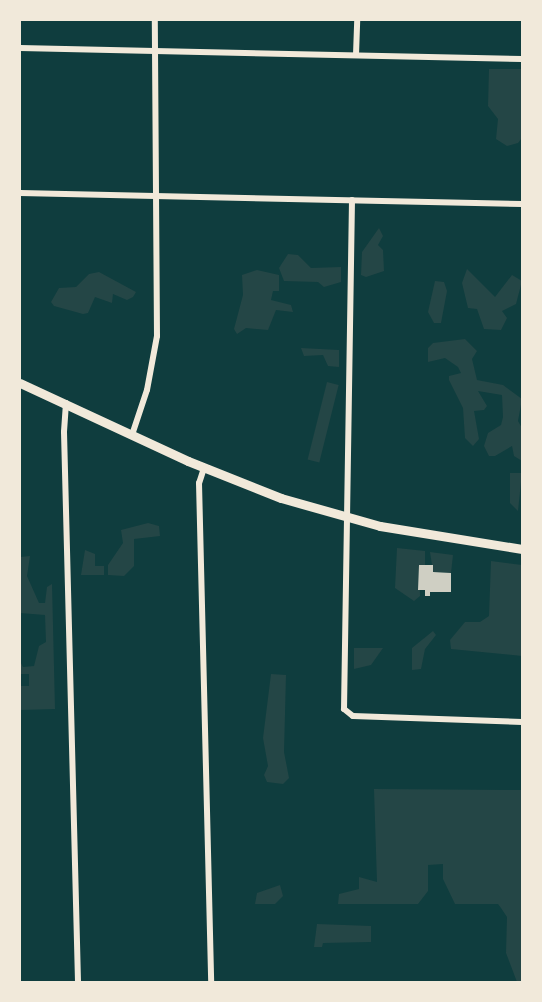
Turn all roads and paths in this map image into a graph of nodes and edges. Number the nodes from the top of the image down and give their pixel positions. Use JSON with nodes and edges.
{"nodes":[{"id":1,"x":155,"y":20,"type":"edge"},
{"id":2,"x":357,"y":20,"type":"edge"},
{"id":3,"x":20,"y":48,"type":"edge"},
{"id":4,"x":154,"y":50,"type":"junction"},
{"id":5,"x":356,"y":55,"type":"junction"},
{"id":6,"x":522,"y":59,"type":"edge"},
{"id":7,"x":20,"y":194,"type":"edge"},
{"id":8,"x":156,"y":196,"type":"junction"},
{"id":9,"x":351,"y":200,"type":"junction"},
{"id":10,"x":522,"y":204,"type":"edge"},
{"id":11,"x":20,"y":383,"type":"edge"},
{"id":12,"x":66,"y":403,"type":"junction"},
{"id":13,"x":132,"y":435,"type":"junction"},
{"id":14,"x":204,"y":468,"type":"junction"},
{"id":15,"x":346,"y":518,"type":"junction"},
{"id":16,"x":522,"y":549,"type":"edge"},
{"id":17,"x":522,"y":722,"type":"edge"},
{"id":18,"x":78,"y":982,"type":"edge"},
{"id":19,"x":211,"y":982,"type":"edge"}],
"edges":[{"from":1,"to":4,"type":"street"},
{"from":2,"to":5,"type":"street"},
{"from":3,"to":4,"type":"street"},
{"from":4,"to":5,"type":"street"},
{"from":4,"to":8,"type":"street"},
{"from":5,"to":6,"type":"street"},
{"from":7,"to":8,"type":"street"},
{"from":8,"to":9,"type":"street"},
{"from":8,"to":13,"type":"street"},
{"from":9,"to":10,"type":"street"},
{"from":9,"to":15,"type":"street"},
{"from":11,"to":12,"type":"street"},
{"from":12,"to":13,"type":"street"},
{"from":12,"to":18,"type":"street"},
{"from":13,"to":14,"type":"street"},
{"from":14,"to":15,"type":"street"},
{"from":14,"to":19,"type":"street"},
{"from":15,"to":16,"type":"street"},
{"from":15,"to":17,"type":"street"}]}
